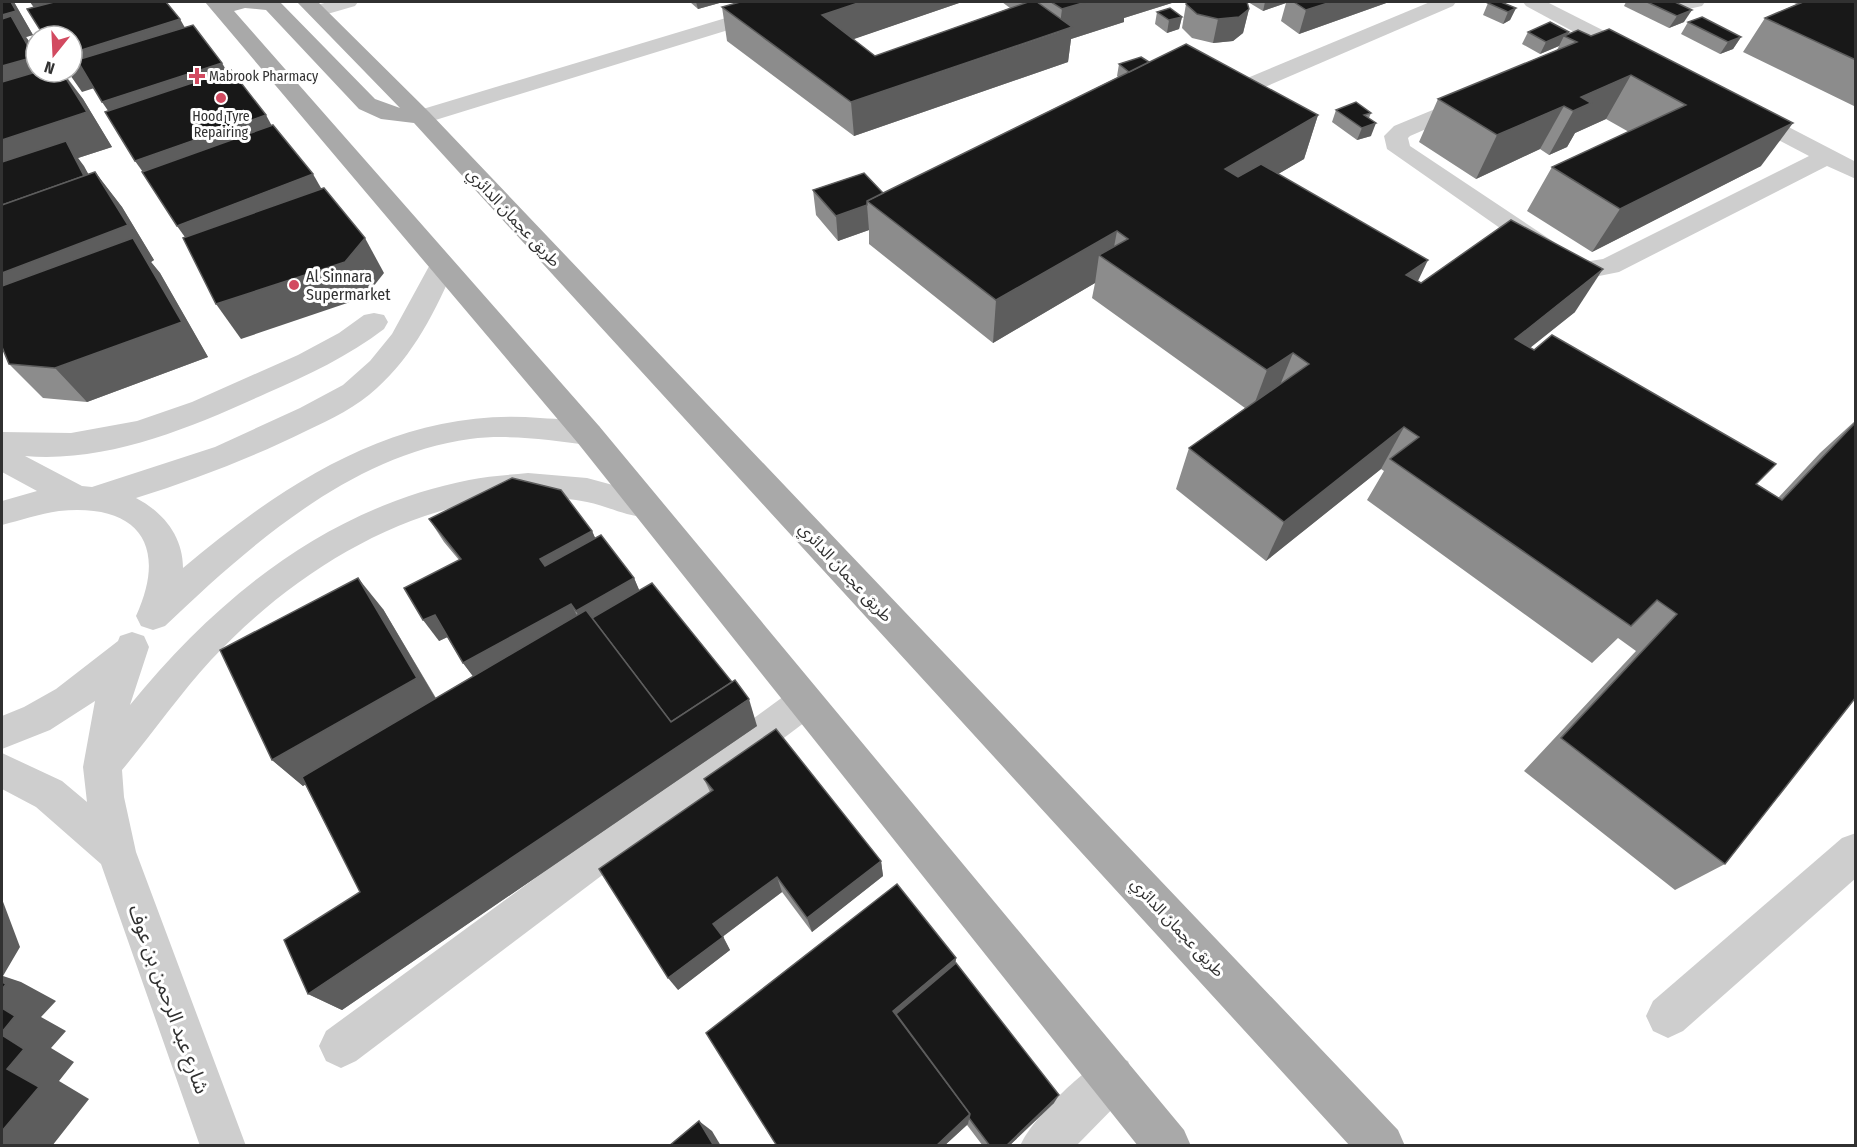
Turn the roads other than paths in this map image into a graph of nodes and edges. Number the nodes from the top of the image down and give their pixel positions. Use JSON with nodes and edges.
{"nodes":[{"id":1,"x":348,"y":2,"type":"edge"},
{"id":2,"x":799,"y":2,"type":"edge"},
{"id":3,"x":1446,"y":2,"type":"edge"},
{"id":4,"x":1533,"y":2,"type":"edge"},
{"id":5,"x":1659,"y":2,"type":"edge"},
{"id":6,"x":1695,"y":2,"type":"edge"},
{"id":7,"x":217,"y":5,"type":"edge"},
{"id":8,"x":312,"y":6,"type":"edge"},
{"id":9,"x":1609,"y":42,"type":"junction"},
{"id":10,"x":1587,"y":51,"type":"edge"},
{"id":11,"x":1650,"y":64,"type":"edge"},
{"id":12,"x":1489,"y":93,"type":"edge"},
{"id":13,"x":1229,"y":94,"type":"edge"},
{"id":14,"x":1723,"y":102,"type":"edge"},
{"id":15,"x":421,"y":117,"type":"junction"},
{"id":16,"x":1826,"y":157,"type":"junction"},
{"id":17,"x":1856,"y":172,"type":"edge"},
{"id":18,"x":442,"y":265,"type":"junction"},
{"id":19,"x":374,"y":321,"type":"dead end"},
{"id":20,"x":588,"y":434,"type":"junction"},
{"id":21,"x":2,"y":443,"type":"edge"},
{"id":22,"x":2,"y":458,"type":"edge"},
{"id":23,"x":85,"y":499,"type":"junction"},
{"id":24,"x":646,"y":506,"type":"junction"},
{"id":25,"x":2,"y":513,"type":"edge"},
{"id":26,"x":153,"y":616,"type":"junction"},
{"id":27,"x":132,"y":647,"type":"junction"},
{"id":28,"x":804,"y":702,"type":"junction"},
{"id":29,"x":2,"y":732,"type":"edge"},
{"id":30,"x":102,"y":768,"type":"junction"},
{"id":31,"x":2,"y":770,"type":"edge"},
{"id":32,"x":116,"y":852,"type":"junction"},
{"id":33,"x":1856,"y":852,"type":"edge"},
{"id":34,"x":1668,"y":1016,"type":"dead end"},
{"id":35,"x":341,"y":1046,"type":"dead end"},
{"id":36,"x":1112,"y":1077,"type":"junction"},
{"id":37,"x":223,"y":1146,"type":"edge"},
{"id":38,"x":1043,"y":1146,"type":"edge"},
{"id":39,"x":1168,"y":1146,"type":"edge"},
{"id":40,"x":1382,"y":1146,"type":"edge"}],
"edges":[{"from":1,"to":8,"type":"street"},
{"from":2,"to":15,"type":"street"},
{"from":3,"to":13,"type":"street"},
{"from":4,"to":9,"type":"street"},
{"from":5,"to":6,"type":"street"},
{"from":7,"to":15,"type":"main road"},
{"from":7,"to":18,"type":"main road"},
{"from":8,"to":15,"type":"main road","name":"طريق عجمان الدائري"},
{"from":9,"to":10,"type":"street"},
{"from":9,"to":11,"type":"street"},
{"from":12,"to":16,"type":"street"},
{"from":14,"to":16,"type":"street"},
{"from":15,"to":40,"type":"main road","name":"طريق عجمان الدائري"},
{"from":16,"to":17,"type":"street"},
{"from":18,"to":20,"type":"main road"},
{"from":18,"to":23,"type":"street"},
{"from":19,"to":21,"type":"street"},
{"from":20,"to":24,"type":"main road"},
{"from":20,"to":26,"type":"street"},
{"from":22,"to":23,"type":"street"},
{"from":23,"to":25,"type":"street"},
{"from":23,"to":26,"type":"street"},
{"from":24,"to":28,"type":"main road"},
{"from":24,"to":30,"type":"street"},
{"from":26,"to":27,"type":"street"},
{"from":27,"to":29,"type":"street"},
{"from":27,"to":30,"type":"street","name":"شارع عبد الرحمن بن عوف"},
{"from":28,"to":35,"type":"street"},
{"from":28,"to":36,"type":"main road"},
{"from":30,"to":32,"type":"street","name":"شارع عبد الرحمن بن عوف"},
{"from":31,"to":32,"type":"street","name":"شارع عبد الرحمن بن عوف"},
{"from":32,"to":37,"type":"street","name":"شارع عبد الرحمن بن عوف"},
{"from":33,"to":34,"type":"street"},
{"from":36,"to":38,"type":"street"},
{"from":36,"to":39,"type":"main road"}]}
